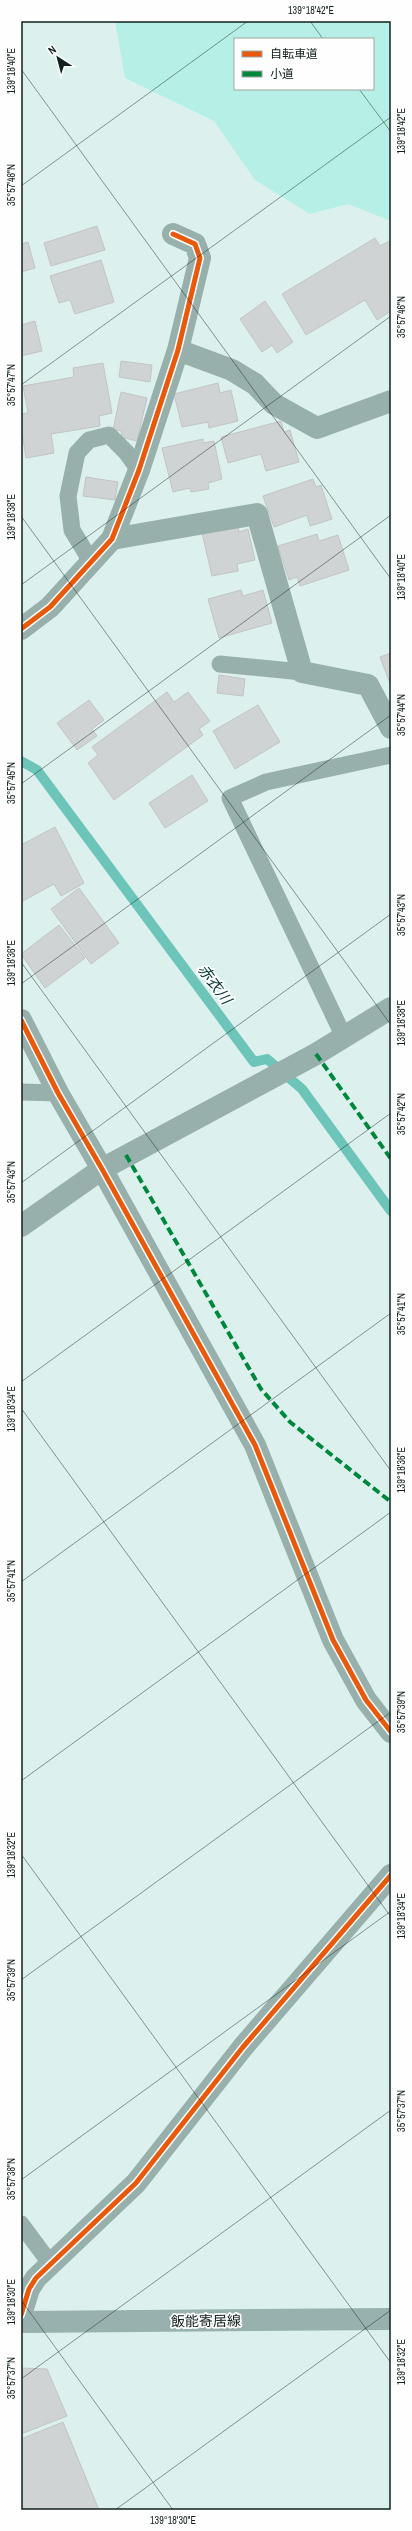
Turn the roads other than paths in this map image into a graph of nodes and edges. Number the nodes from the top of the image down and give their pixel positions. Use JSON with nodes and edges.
{"nodes":[{"id":1,"x":173,"y":234,"type":"dead end"},
{"id":2,"x":178,"y":350,"type":"junction"},
{"id":3,"x":391,"y":401,"type":"edge"},
{"id":4,"x":139,"y":470,"type":"junction"},
{"id":5,"x":112,"y":539,"type":"junction"},
{"id":6,"x":92,"y":563,"type":"junction"},
{"id":7,"x":21,"y":629,"type":"edge"},
{"id":8,"x":220,"y":664,"type":"dead end"},
{"id":9,"x":302,"y":672,"type":"junction"},
{"id":10,"x":391,"y":728,"type":"edge"},
{"id":11,"x":391,"y":755,"type":"edge"},
{"id":12,"x":391,"y":1008,"type":"edge"},
{"id":13,"x":21,"y":1020,"type":"edge"},
{"id":14,"x":344,"y":1037,"type":"junction"},
{"id":15,"x":21,"y":1092,"type":"edge"},
{"id":16,"x":58,"y":1093,"type":"junction"},
{"id":17,"x":102,"y":1169,"type":"junction"},
{"id":18,"x":21,"y":1226,"type":"edge"},
{"id":19,"x":391,"y":1732,"type":"edge"},
{"id":20,"x":391,"y":1875,"type":"edge"},
{"id":21,"x":21,"y":2224,"type":"edge"},
{"id":22,"x":50,"y":2263,"type":"junction"},
{"id":23,"x":21,"y":2315,"type":"edge"},
{"id":24,"x":391,"y":2319,"type":"edge"},
{"id":25,"x":21,"y":2322,"type":"edge"}],
"edges":[{"from":1,"to":2,"type":"street"},
{"from":2,"to":3,"type":"street"},
{"from":2,"to":4,"type":"street"},
{"from":4,"to":5,"type":"street"},
{"from":4,"to":6,"type":"lane"},
{"from":5,"to":6,"type":"street"},
{"from":5,"to":9,"type":"street"},
{"from":6,"to":7,"type":"street"},
{"from":8,"to":9,"type":"lane"},
{"from":9,"to":10,"type":"street"},
{"from":11,"to":14,"type":"lane"},
{"from":12,"to":14,"type":"street"},
{"from":13,"to":16,"type":"street"},
{"from":14,"to":17,"type":"street"},
{"from":15,"to":16,"type":"lane"},
{"from":16,"to":17,"type":"street"},
{"from":17,"to":18,"type":"street"},
{"from":17,"to":19,"type":"street"},
{"from":20,"to":22,"type":"street"},
{"from":21,"to":22,"type":"lane"},
{"from":22,"to":23,"type":"street"},
{"from":24,"to":25,"type":"main road","name":"飯能寄居線"}]}
